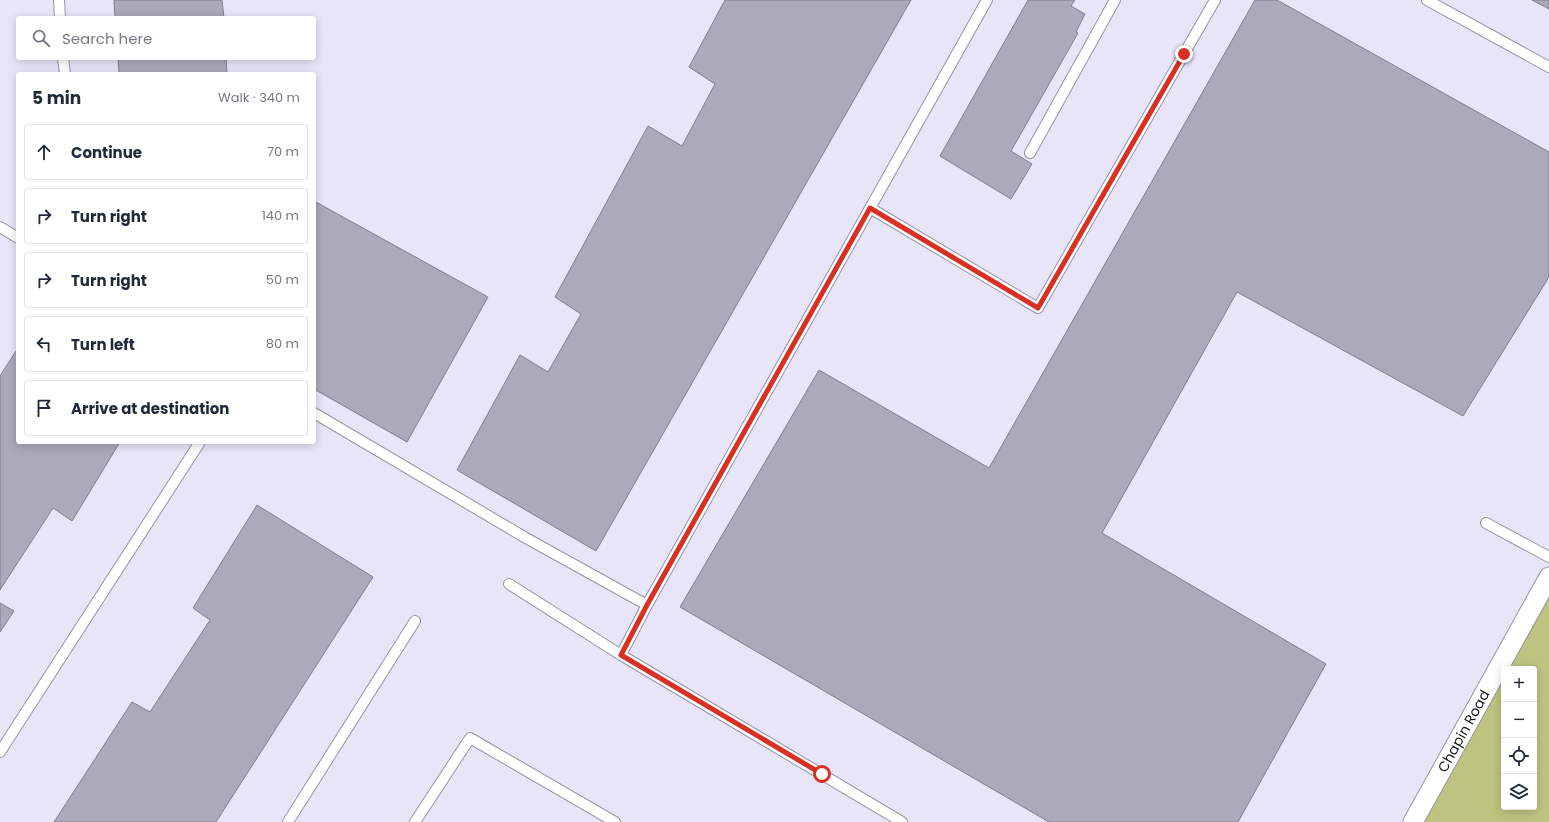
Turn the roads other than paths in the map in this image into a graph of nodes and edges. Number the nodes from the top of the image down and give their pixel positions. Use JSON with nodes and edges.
{"nodes":[{"id":1,"x":59,"y":0,"type":"edge"},
{"id":2,"x":987,"y":0,"type":"edge"},
{"id":3,"x":1115,"y":0,"type":"edge"},
{"id":4,"x":1214,"y":0,"type":"edge"},
{"id":5,"x":1427,"y":0,"type":"edge"},
{"id":6,"x":60,"y":16,"type":"edge"},
{"id":7,"x":63,"y":60,"type":"edge"},
{"id":8,"x":1549,"y":67,"type":"edge"},
{"id":9,"x":65,"y":72,"type":"edge"},
{"id":10,"x":1030,"y":153,"type":"dead end"},
{"id":11,"x":870,"y":208,"type":"junction"},
{"id":12,"x":0,"y":227,"type":"edge"},
{"id":13,"x":16,"y":237,"type":"edge"},
{"id":14,"x":316,"y":414,"type":"edge"},
{"id":15,"x":199,"y":444,"type":"edge"},
{"id":16,"x":1486,"y":524,"type":"dead end"},
{"id":17,"x":1549,"y":557,"type":"edge"},
{"id":18,"x":1549,"y":577,"type":"edge"},
{"id":19,"x":509,"y":584,"type":"dead end"},
{"id":20,"x":647,"y":605,"type":"junction"},
{"id":21,"x":415,"y":621,"type":"dead end"},
{"id":22,"x":621,"y":655,"type":"junction"},
{"id":23,"x":0,"y":752,"type":"edge"},
{"id":24,"x":288,"y":822,"type":"edge"},
{"id":25,"x":415,"y":822,"type":"edge"},
{"id":26,"x":615,"y":822,"type":"edge"},
{"id":27,"x":902,"y":822,"type":"edge"},
{"id":28,"x":1413,"y":822,"type":"edge"}],
"edges":[{"from":1,"to":6,"type":"lane"},
{"from":2,"to":11,"type":"lane"},
{"from":3,"to":10,"type":"lane"},
{"from":4,"to":11,"type":"lane"},
{"from":5,"to":8,"type":"lane"},
{"from":7,"to":9,"type":"lane"},
{"from":11,"to":20,"type":"lane"},
{"from":12,"to":13,"type":"lane"},
{"from":14,"to":20,"type":"lane"},
{"from":15,"to":23,"type":"lane"},
{"from":16,"to":17,"type":"lane"},
{"from":18,"to":28,"type":"street","name":"Chapin Road"},
{"from":19,"to":22,"type":"lane"},
{"from":20,"to":22,"type":"lane"},
{"from":21,"to":24,"type":"lane"},
{"from":22,"to":27,"type":"lane"},
{"from":25,"to":26,"type":"lane"}]}
